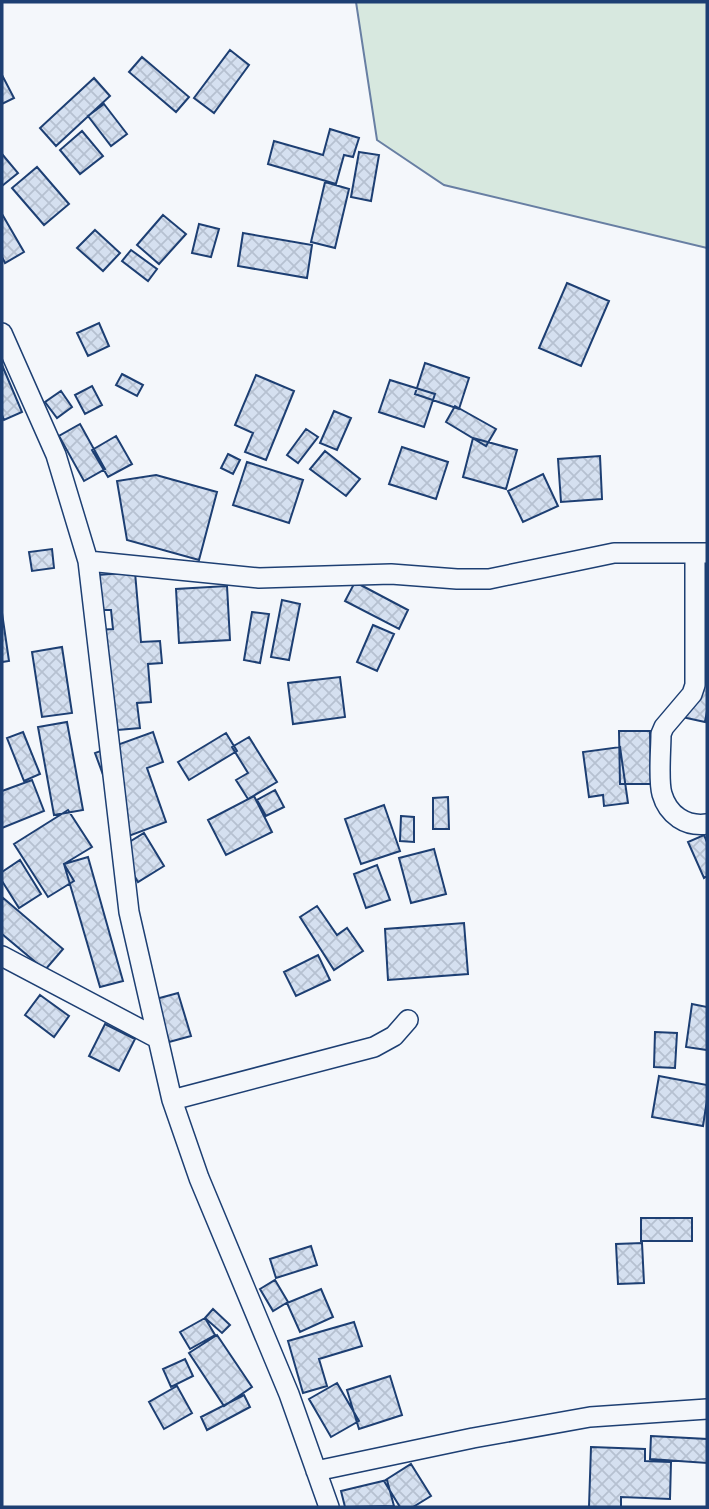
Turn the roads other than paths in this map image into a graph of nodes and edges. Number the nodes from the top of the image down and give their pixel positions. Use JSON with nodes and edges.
{"nodes":[{"id":1,"x":2,"y":333,"type":"edge"},
{"id":2,"x":701,"y":553,"type":"edge"},
{"id":3,"x":88,"y":561,"type":"junction"},
{"id":4,"x":707,"y":824,"type":"edge"},
{"id":5,"x":2,"y":956,"type":"edge"},
{"id":6,"x":408,"y":1020,"type":"dead end"},
{"id":7,"x":157,"y":1038,"type":"junction"},
{"id":8,"x":172,"y":1100,"type":"junction"},
{"id":9,"x":707,"y":1409,"type":"edge"},
{"id":10,"x":316,"y":1471,"type":"junction"},
{"id":11,"x":329,"y":1507,"type":"edge"}],
"edges":[{"from":1,"to":3,"type":"street"},
{"from":2,"to":3,"type":"street"},
{"from":2,"to":4,"type":"street"},
{"from":3,"to":7,"type":"street"},
{"from":5,"to":7,"type":"street"},
{"from":6,"to":8,"type":"street"},
{"from":7,"to":8,"type":"street"},
{"from":8,"to":10,"type":"street"},
{"from":9,"to":10,"type":"street"},
{"from":10,"to":11,"type":"street"}]}
